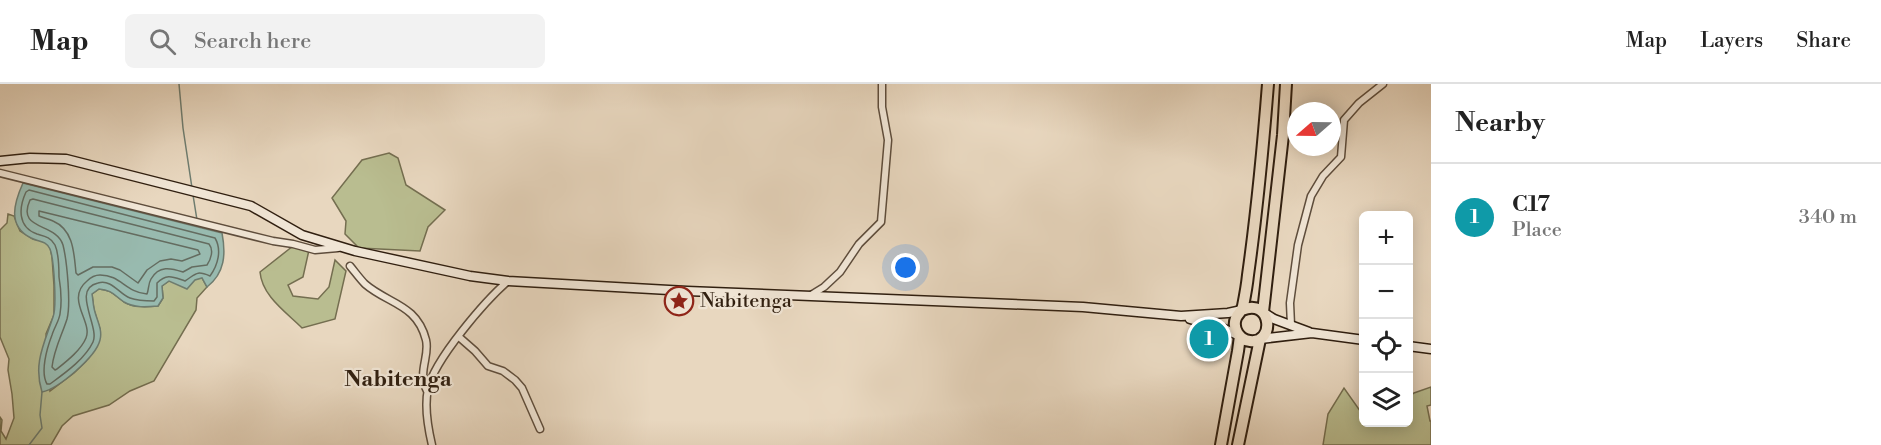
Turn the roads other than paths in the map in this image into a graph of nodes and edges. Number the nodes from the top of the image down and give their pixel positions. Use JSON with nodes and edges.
{"nodes":[{"id":1,"x":882,"y":84,"type":"edge"},
{"id":2,"x":1268,"y":84,"type":"edge"},
{"id":3,"x":1286,"y":84,"type":"edge"},
{"id":4,"x":1383,"y":84,"type":"edge"},
{"id":5,"x":0,"y":161,"type":"edge"},
{"id":6,"x":0,"y":173,"type":"edge"},
{"id":7,"x":344,"y":248,"type":"junction"},
{"id":8,"x":350,"y":266,"type":"dead end"},
{"id":9,"x":508,"y":281,"type":"junction"},
{"id":10,"x":811,"y":295,"type":"junction"},
{"id":11,"x":1242,"y":310,"type":"junction"},
{"id":12,"x":1263,"y":312,"type":"junction"},
{"id":13,"x":1181,"y":316,"type":"junction"},
{"id":14,"x":1291,"y":325,"type":"junction"},
{"id":15,"x":1312,"y":333,"type":"junction"},
{"id":16,"x":1239,"y":336,"type":"junction"},
{"id":17,"x":459,"y":337,"type":"junction"},
{"id":18,"x":1260,"y":339,"type":"junction"},
{"id":19,"x":1359,"y":339,"type":"edge"},
{"id":20,"x":1413,"y":347,"type":"edge"},
{"id":21,"x":1431,"y":349,"type":"edge"},
{"id":22,"x":427,"y":391,"type":"junction"},
{"id":23,"x":540,"y":429,"type":"dead end"},
{"id":24,"x":432,"y":445,"type":"edge"},
{"id":25,"x":1221,"y":445,"type":"edge"},
{"id":26,"x":1238,"y":445,"type":"edge"}],
"edges":[{"from":1,"to":10,"type":"street"},
{"from":2,"to":11,"type":"highway"},
{"from":3,"to":12,"type":"highway"},
{"from":4,"to":14,"type":"street"},
{"from":5,"to":7,"type":"street"},
{"from":6,"to":7,"type":"street"},
{"from":7,"to":9,"type":"street"},
{"from":8,"to":22,"type":"street"},
{"from":9,"to":10,"type":"street"},
{"from":9,"to":17,"type":"street"},
{"from":10,"to":13,"type":"street"},
{"from":11,"to":12,"type":"highway"},
{"from":11,"to":13,"type":"street"},
{"from":11,"to":16,"type":"highway"},
{"from":12,"to":14,"type":"street"},
{"from":12,"to":18,"type":"highway"},
{"from":13,"to":16,"type":"street"},
{"from":14,"to":15,"type":"street"},
{"from":15,"to":18,"type":"street"},
{"from":15,"to":19,"type":"street"},
{"from":16,"to":18,"type":"highway"},
{"from":16,"to":25,"type":"highway"},
{"from":17,"to":22,"type":"street"},
{"from":17,"to":23,"type":"street"},
{"from":18,"to":26,"type":"highway"},
{"from":20,"to":21,"type":"street"},
{"from":22,"to":24,"type":"street"}]}
